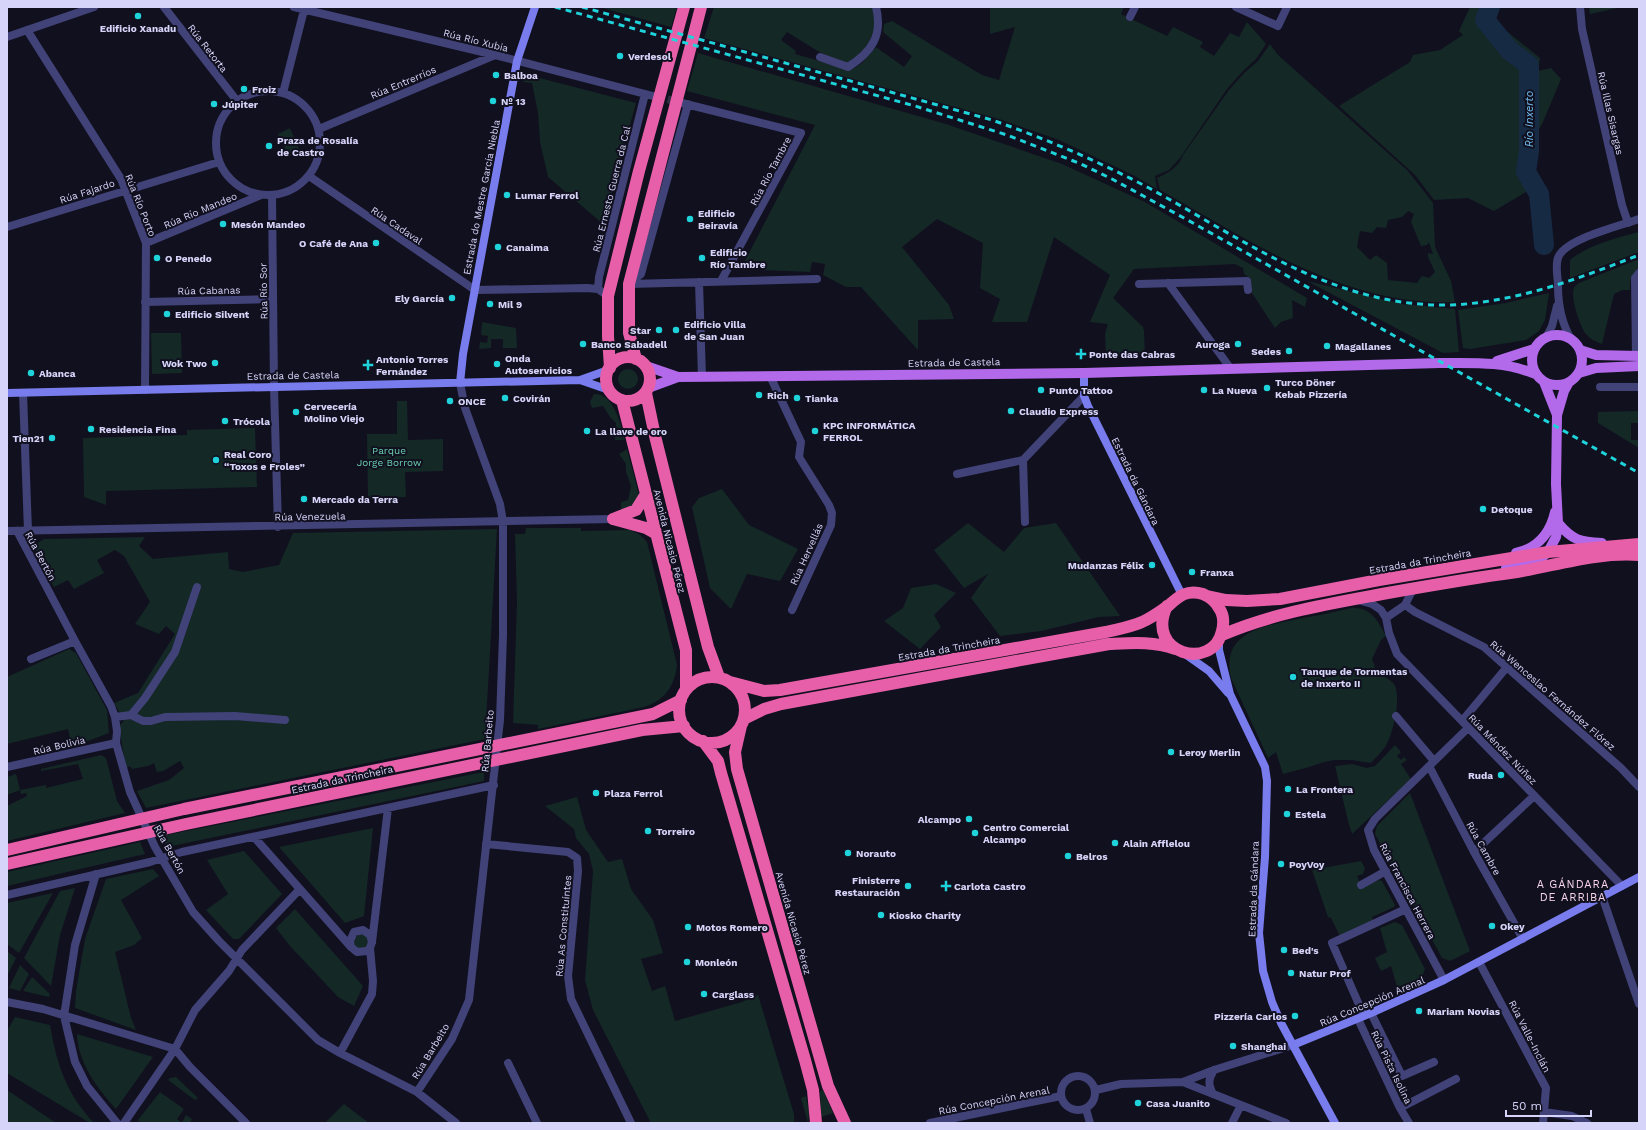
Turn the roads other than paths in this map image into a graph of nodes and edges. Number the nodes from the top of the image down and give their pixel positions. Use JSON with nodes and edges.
{"nodes":[{"id":1,"x":94,"y":7,"type":"edge"},
{"id":2,"x":164,"y":7,"type":"edge"},
{"id":3,"x":294,"y":7,"type":"edge"},
{"id":4,"x":535,"y":7,"type":"edge"},
{"id":5,"x":701,"y":7,"type":"edge"},
{"id":6,"x":876,"y":7,"type":"edge"},
{"id":7,"x":1135,"y":7,"type":"edge"},
{"id":8,"x":1236,"y":7,"type":"edge"},
{"id":9,"x":1287,"y":7,"type":"edge"},
{"id":10,"x":1580,"y":7,"type":"edge"},
{"id":11,"x":304,"y":10,"type":"junction"},
{"id":12,"x":682,"y":11,"type":"edge"},
{"id":13,"x":1130,"y":17,"type":"dead end"},
{"id":14,"x":27,"y":30,"type":"junction"},
{"id":15,"x":7,"y":37,"type":"edge"},
{"id":16,"x":495,"y":55,"type":"junction"},
{"id":17,"x":820,"y":57,"type":"dead end"},
{"id":18,"x":517,"y":61,"type":"junction"},
{"id":19,"x":283,"y":93,"type":"junction"},
{"id":20,"x":649,"y":95,"type":"joint"},
{"id":21,"x":237,"y":101,"type":"junction"},
{"id":22,"x":319,"y":129,"type":"junction"},
{"id":23,"x":219,"y":162,"type":"junction"},
{"id":24,"x":309,"y":176,"type":"junction"},
{"id":25,"x":125,"y":190,"type":"junction"},
{"id":26,"x":261,"y":195,"type":"junction"},
{"id":27,"x":272,"y":195,"type":"junction"},
{"id":28,"x":1639,"y":219,"type":"edge"},
{"id":29,"x":1628,"y":223,"type":"junction"},
{"id":30,"x":7,"y":227,"type":"edge"},
{"id":31,"x":146,"y":244,"type":"junction"},
{"id":32,"x":1637,"y":276,"type":"edge"},
{"id":33,"x":817,"y":279,"type":"dead end"},
{"id":34,"x":722,"y":281,"type":"junction"},
{"id":35,"x":699,"y":282,"type":"junction"},
{"id":36,"x":1168,"y":283,"type":"junction"},
{"id":37,"x":628,"y":284,"type":"junction"},
{"id":38,"x":1139,"y":284,"type":"dead end"},
{"id":39,"x":474,"y":290,"type":"junction"},
{"id":40,"x":1248,"y":290,"type":"dead end"},
{"id":41,"x":603,"y":293,"type":"junction"},
{"id":42,"x":273,"y":299,"type":"junction"},
{"id":43,"x":1558,"y":301,"type":"junction"},
{"id":44,"x":145,"y":302,"type":"junction"},
{"id":45,"x":1547,"y":336,"type":"junction"},
{"id":46,"x":1571,"y":339,"type":"junction"},
{"id":47,"x":1534,"y":349,"type":"junction"},
{"id":48,"x":1580,"y":350,"type":"junction"},
{"id":49,"x":1638,"y":359,"type":"edge"},
{"id":50,"x":1491,"y":362,"type":"junction"},
{"id":51,"x":641,"y":363,"type":"junction"},
{"id":52,"x":609,"y":369,"type":"junction"},
{"id":53,"x":1231,"y":369,"type":"junction"},
{"id":54,"x":1084,"y":373,"type":"junction"},
{"id":55,"x":1579,"y":373,"type":"junction"},
{"id":56,"x":1535,"y":374,"type":"junction"},
{"id":57,"x":770,"y":376,"type":"junction"},
{"id":58,"x":678,"y":377,"type":"junction"},
{"id":59,"x":702,"y":377,"type":"junction"},
{"id":60,"x":580,"y":380,"type":"junction"},
{"id":61,"x":1544,"y":382,"type":"junction"},
{"id":62,"x":1569,"y":382,"type":"junction"},
{"id":63,"x":460,"y":383,"type":"junction"},
{"id":64,"x":274,"y":387,"type":"junction"},
{"id":65,"x":1600,"y":387,"type":"dead end"},
{"id":66,"x":1639,"y":387,"type":"edge"},
{"id":67,"x":145,"y":390,"type":"junction"},
{"id":68,"x":609,"y":390,"type":"junction"},
{"id":69,"x":647,"y":391,"type":"junction"},
{"id":70,"x":7,"y":393,"type":"edge"},
{"id":71,"x":23,"y":393,"type":"junction"},
{"id":72,"x":1084,"y":396,"type":"junction"},
{"id":73,"x":622,"y":400,"type":"junction"},
{"id":74,"x":1557,"y":415,"type":"junction"},
{"id":75,"x":1023,"y":460,"type":"junction"},
{"id":76,"x":957,"y":474,"type":"dead end"},
{"id":77,"x":646,"y":494,"type":"junction"},
{"id":78,"x":1556,"y":506,"type":"junction"},
{"id":79,"x":613,"y":519,"type":"junction"},
{"id":80,"x":503,"y":522,"type":"junction"},
{"id":81,"x":1025,"y":522,"type":"dead end"},
{"id":82,"x":1558,"y":523,"type":"junction"},
{"id":83,"x":278,"y":527,"type":"junction"},
{"id":84,"x":17,"y":531,"type":"junction"},
{"id":85,"x":28,"y":531,"type":"junction"},
{"id":86,"x":7,"y":532,"type":"edge"},
{"id":87,"x":655,"y":533,"type":"junction"},
{"id":88,"x":1634,"y":544,"type":"edge"},
{"id":89,"x":1548,"y":552,"type":"junction"},
{"id":90,"x":1639,"y":555,"type":"edge"},
{"id":91,"x":1468,"y":565,"type":"junction"},
{"id":92,"x":1480,"y":576,"type":"junction"},
{"id":93,"x":198,"y":587,"type":"dead end"},
{"id":94,"x":1416,"y":588,"type":"junction"},
{"id":95,"x":1182,"y":595,"type":"junction"},
{"id":96,"x":1206,"y":596,"type":"junction"},
{"id":97,"x":1356,"y":599,"type":"junction"},
{"id":98,"x":1404,"y":605,"type":"junction"},
{"id":99,"x":1167,"y":606,"type":"junction"},
{"id":100,"x":792,"y":610,"type":"dead end"},
{"id":101,"x":1386,"y":618,"type":"junction"},
{"id":102,"x":1221,"y":637,"type":"junction"},
{"id":103,"x":75,"y":641,"type":"junction"},
{"id":104,"x":1181,"y":652,"type":"junction"},
{"id":105,"x":32,"y":659,"type":"dead end"},
{"id":106,"x":1507,"y":667,"type":"junction"},
{"id":107,"x":719,"y":677,"type":"junction"},
{"id":108,"x":730,"y":682,"type":"junction"},
{"id":109,"x":686,"y":689,"type":"junction"},
{"id":110,"x":1230,"y":694,"type":"junction"},
{"id":111,"x":681,"y":700,"type":"junction"},
{"id":112,"x":131,"y":715,"type":"junction"},
{"id":113,"x":1396,"y":716,"type":"dead end"},
{"id":114,"x":115,"y":717,"type":"junction"},
{"id":115,"x":286,"y":720,"type":"dead end"},
{"id":116,"x":1462,"y":721,"type":"junction"},
{"id":117,"x":743,"y":722,"type":"junction"},
{"id":118,"x":684,"y":726,"type":"junction"},
{"id":119,"x":1468,"y":728,"type":"junction"},
{"id":120,"x":703,"y":741,"type":"junction"},
{"id":121,"x":116,"y":743,"type":"junction"},
{"id":122,"x":1431,"y":763,"type":"junction"},
{"id":123,"x":7,"y":767,"type":"edge"},
{"id":124,"x":494,"y":785,"type":"junction"},
{"id":125,"x":1639,"y":787,"type":"edge"},
{"id":126,"x":1534,"y":796,"type":"junction"},
{"id":127,"x":388,"y":808,"type":"junction"},
{"id":128,"x":254,"y":837,"type":"junction"},
{"id":129,"x":486,"y":844,"type":"junction"},
{"id":130,"x":7,"y":850,"type":"edge"},
{"id":131,"x":1474,"y":852,"type":"junction"},
{"id":132,"x":163,"y":858,"type":"junction"},
{"id":133,"x":7,"y":864,"type":"edge"},
{"id":134,"x":1386,"y":871,"type":"junction"},
{"id":135,"x":96,"y":874,"type":"junction"},
{"id":136,"x":1639,"y":877,"type":"edge"},
{"id":137,"x":1361,"y":885,"type":"dead end"},
{"id":138,"x":1622,"y":886,"type":"junction"},
{"id":139,"x":300,"y":889,"type":"junction"},
{"id":140,"x":7,"y":895,"type":"edge"},
{"id":141,"x":1602,"y":896,"type":"junction"},
{"id":142,"x":1406,"y":909,"type":"junction"},
{"id":143,"x":1523,"y":938,"type":"junction"},
{"id":144,"x":371,"y":945,"type":"junction"},
{"id":145,"x":351,"y":947,"type":"junction"},
{"id":146,"x":237,"y":959,"type":"junction"},
{"id":147,"x":1480,"y":962,"type":"junction"},
{"id":148,"x":1444,"y":980,"type":"junction"},
{"id":149,"x":7,"y":1002,"type":"edge"},
{"id":150,"x":1639,"y":1004,"type":"edge"},
{"id":151,"x":64,"y":1016,"type":"junction"},
{"id":152,"x":1364,"y":1016,"type":"junction"},
{"id":153,"x":1293,"y":1045,"type":"junction"},
{"id":154,"x":175,"y":1049,"type":"junction"},
{"id":155,"x":340,"y":1053,"type":"junction"},
{"id":156,"x":1434,"y":1062,"type":"dead end"},
{"id":157,"x":508,"y":1063,"type":"dead end"},
{"id":158,"x":1214,"y":1070,"type":"junction"},
{"id":159,"x":1456,"y":1079,"type":"dead end"},
{"id":160,"x":1183,"y":1082,"type":"junction"},
{"id":161,"x":1096,"y":1090,"type":"junction"},
{"id":162,"x":417,"y":1092,"type":"junction"},
{"id":163,"x":1214,"y":1094,"type":"junction"},
{"id":164,"x":1061,"y":1096,"type":"junction"},
{"id":165,"x":1241,"y":1105,"type":"junction"},
{"id":166,"x":1400,"y":1108,"type":"junction"},
{"id":167,"x":1086,"y":1109,"type":"junction"},
{"id":168,"x":1544,"y":1112,"type":"junction"},
{"id":169,"x":1283,"y":1122,"type":"edge"},
{"id":170,"x":117,"y":1123,"type":"edge"},
{"id":171,"x":124,"y":1123,"type":"edge"},
{"id":172,"x":246,"y":1123,"type":"edge"},
{"id":173,"x":456,"y":1123,"type":"edge"},
{"id":174,"x":537,"y":1123,"type":"edge"},
{"id":175,"x":631,"y":1123,"type":"edge"},
{"id":176,"x":816,"y":1123,"type":"edge"},
{"id":177,"x":845,"y":1123,"type":"edge"},
{"id":178,"x":930,"y":1123,"type":"edge"},
{"id":179,"x":1090,"y":1123,"type":"edge"},
{"id":180,"x":1232,"y":1123,"type":"edge"},
{"id":181,"x":1335,"y":1123,"type":"edge"},
{"id":182,"x":1409,"y":1123,"type":"edge"},
{"id":183,"x":1543,"y":1123,"type":"edge"},
{"id":184,"x":1587,"y":1123,"type":"edge"}],
"edges":[{"from":1,"to":14,"type":"street"},
{"from":2,"to":21,"type":"street","name":"Rúa Retorta"},
{"from":3,"to":11,"type":"street","name":"Rúa Río Xubia"},
{"from":4,"to":18,"type":"street","name":"Estrada do Mestre García Niebla"},
{"from":5,"to":37,"type":"highway"},
{"from":6,"to":17,"type":"street"},
{"from":7,"to":13,"type":"street"},
{"from":8,"to":9,"type":"street"},
{"from":10,"to":29,"type":"street","name":"Rúa Illas Sisargas"},
{"from":11,"to":16,"type":"street","name":"Rúa Río Xubia"},
{"from":11,"to":19,"type":"street"},
{"from":12,"to":41,"type":"highway"},
{"from":14,"to":15,"type":"street"},
{"from":14,"to":25,"type":"street","name":"Rúa Río Porto"},
{"from":16,"to":18,"type":"street","name":"Rúa Río Xubia"},
{"from":16,"to":22,"type":"street","name":"Rúa Entrerríos"},
{"from":18,"to":20,"type":"street","name":"Rúa Río Xubia"},
{"from":18,"to":39,"type":"street","name":"Estrada do Mestre García Niebla"},
{"from":19,"to":21,"type":"street"},
{"from":19,"to":22,"type":"street"},
{"from":20,"to":41,"type":"street","name":"Rúa Ernesto Guerra da Cal"},
{"from":21,"to":23,"type":"street"},
{"from":22,"to":24,"type":"street"},
{"from":23,"to":25,"type":"street","name":"Rúa Fajardo"},
{"from":23,"to":26,"type":"street"},
{"from":24,"to":27,"type":"street"},
{"from":24,"to":39,"type":"street","name":"Rúa Cadaval"},
{"from":25,"to":30,"type":"street","name":"Rúa Fajardo"},
{"from":25,"to":31,"type":"street","name":"Rúa Río Porto"},
{"from":26,"to":27,"type":"street"},
{"from":26,"to":31,"type":"street","name":"Rúa Río Mandeo"},
{"from":27,"to":42,"type":"street","name":"Rúa Río Sor"},
{"from":28,"to":29,"type":"street"},
{"from":29,"to":43,"type":"street"},
{"from":31,"to":44,"type":"street","name":"Rúa Río Porto"},
{"from":32,"to":49,"type":"street"},
{"from":33,"to":34,"type":"street"},
{"from":34,"to":35,"type":"street"},
{"from":34,"to":37,"type":"street","name":"Rúa Río Tambre"},
{"from":35,"to":37,"type":"street"},
{"from":35,"to":59,"type":"street"},
{"from":36,"to":38,"type":"street"},
{"from":36,"to":40,"type":"street"},
{"from":36,"to":53,"type":"street"},
{"from":37,"to":51,"type":"highway"},
{"from":39,"to":41,"type":"street"},
{"from":39,"to":63,"type":"street","name":"Estrada do Mestre García Niebla"},
{"from":41,"to":52,"type":"highway"},
{"from":42,"to":44,"type":"street","name":"Rúa Cabanas"},
{"from":42,"to":64,"type":"street","name":"Rúa Río Sor"},
{"from":43,"to":45,"type":"street"},
{"from":43,"to":46,"type":"street"},
{"from":44,"to":67,"type":"street","name":"Rúa Río Porto"},
{"from":45,"to":46,"type":"main road"},
{"from":45,"to":47,"type":"main road"},
{"from":46,"to":48,"type":"main road"},
{"from":47,"to":50,"type":"main road"},
{"from":47,"to":56,"type":"main road"},
{"from":48,"to":49,"type":"main road"},
{"from":48,"to":55,"type":"main road"},
{"from":49,"to":55,"type":"main road"},
{"from":50,"to":53,"type":"main road","name":"Estrada de Castela"},
{"from":50,"to":56,"type":"main road"},
{"from":51,"to":52,"type":"highway"},
{"from":51,"to":58,"type":"main road"},
{"from":51,"to":69,"type":"highway"},
{"from":52,"to":60,"type":"street"},
{"from":52,"to":68,"type":"highway"},
{"from":53,"to":54,"type":"main road","name":"Estrada de Castela"},
{"from":54,"to":57,"type":"main road","name":"Estrada de Castela"},
{"from":54,"to":72,"type":"street","name":"Estrada da Gándara"},
{"from":55,"to":62,"type":"main road"},
{"from":56,"to":61,"type":"main road"},
{"from":57,"to":59,"type":"main road","name":"Estrada de Castela"},
{"from":57,"to":100,"type":"street","name":"Rúa Hervellás"},
{"from":58,"to":59,"type":"main road","name":"Estrada de Castela"},
{"from":58,"to":69,"type":"main road"},
{"from":60,"to":63,"type":"street","name":"Estrada de Castela"},
{"from":60,"to":68,"type":"street"},
{"from":61,"to":62,"type":"main road"},
{"from":61,"to":74,"type":"main road"},
{"from":62,"to":74,"type":"main road"},
{"from":63,"to":64,"type":"street","name":"Estrada de Castela"},
{"from":63,"to":80,"type":"street","name":"Rúa Barbeito"},
{"from":64,"to":67,"type":"street","name":"Estrada de Castela"},
{"from":64,"to":83,"type":"street","name":"Rúa Río Sor"},
{"from":65,"to":66,"type":"street"},
{"from":67,"to":71,"type":"street","name":"Estrada de Castela"},
{"from":68,"to":73,"type":"highway"},
{"from":69,"to":73,"type":"highway"},
{"from":69,"to":107,"type":"highway","name":"Avenida Nicasio Pérez"},
{"from":70,"to":71,"type":"street","name":"Estrada de Castela"},
{"from":71,"to":85,"type":"street"},
{"from":72,"to":75,"type":"street"},
{"from":72,"to":95,"type":"street","name":"Estrada da Gándara"},
{"from":73,"to":77,"type":"highway","name":"Avenida Nicasio Pérez"},
{"from":74,"to":78,"type":"main road"},
{"from":75,"to":76,"type":"street"},
{"from":75,"to":81,"type":"street"},
{"from":77,"to":79,"type":"highway"},
{"from":77,"to":87,"type":"highway","name":"Avenida Nicasio Pérez"},
{"from":78,"to":82,"type":"main road"},
{"from":78,"to":91,"type":"main road"},
{"from":79,"to":80,"type":"street","name":"Rúa Venezuela"},
{"from":79,"to":87,"type":"highway"},
{"from":80,"to":83,"type":"street","name":"Rúa Venezuela"},
{"from":80,"to":124,"type":"street","name":"Rúa Barbeito"},
{"from":82,"to":88,"type":"main road"},
{"from":82,"to":89,"type":"main road"},
{"from":83,"to":85,"type":"street","name":"Rúa Venezuela"},
{"from":84,"to":85,"type":"street","name":"Rúa Venezuela"},
{"from":84,"to":86,"type":"street","name":"Rúa Venezuela"},
{"from":84,"to":103,"type":"street","name":"Rúa Bertón"},
{"from":87,"to":109,"type":"highway","name":"Avenida Nicasio Pérez"},
{"from":88,"to":89,"type":"highway","name":"Estrada da Trincheira"},
{"from":89,"to":91,"type":"highway","name":"Estrada da Trincheira"},
{"from":89,"to":92,"type":"main road"},
{"from":90,"to":92,"type":"highway"},
{"from":91,"to":96,"type":"highway","name":"Estrada da Trincheira"},
{"from":92,"to":94,"type":"highway"},
{"from":93,"to":112,"type":"street"},
{"from":94,"to":97,"type":"highway"},
{"from":94,"to":98,"type":"street"},
{"from":95,"to":96,"type":"highway"},
{"from":95,"to":99,"type":"highway"},
{"from":96,"to":102,"type":"highway"},
{"from":97,"to":101,"type":"street"},
{"from":97,"to":102,"type":"highway"},
{"from":98,"to":101,"type":"street"},
{"from":98,"to":106,"type":"street","name":"Rúa Wenceslao Fernández Flórez"},
{"from":99,"to":104,"type":"highway"},
{"from":99,"to":108,"type":"highway","name":"Estrada da Trincheira"},
{"from":101,"to":116,"type":"street","name":"Rúa Méndez Núñez"},
{"from":102,"to":104,"type":"highway"},
{"from":102,"to":110,"type":"street"},
{"from":103,"to":105,"type":"street"},
{"from":103,"to":114,"type":"street","name":"Rúa Bertón"},
{"from":104,"to":110,"type":"street"},
{"from":104,"to":117,"type":"highway"},
{"from":106,"to":116,"type":"street"},
{"from":106,"to":125,"type":"street","name":"Rúa Wenceslao Fernández Flórez"},
{"from":107,"to":108,"type":"highway"},
{"from":107,"to":109,"type":"highway"},
{"from":108,"to":117,"type":"highway"},
{"from":109,"to":111,"type":"highway"},
{"from":110,"to":153,"type":"street","name":"Estrada da Gándara"},
{"from":111,"to":118,"type":"highway"},
{"from":111,"to":130,"type":"highway","name":"Estrada da Trincheira"},
{"from":112,"to":114,"type":"street"},
{"from":112,"to":115,"type":"street"},
{"from":113,"to":122,"type":"street","name":"Rúa Cambre"},
{"from":114,"to":121,"type":"street","name":"Rúa Bertón"},
{"from":116,"to":119,"type":"street","name":"Rúa Méndez Núñez"},
{"from":117,"to":120,"type":"highway"},
{"from":117,"to":177,"type":"highway","name":"Avenida Nicasio Pérez"},
{"from":118,"to":120,"type":"highway"},
{"from":118,"to":133,"type":"highway","name":"Estrada da Trincheira"},
{"from":119,"to":122,"type":"street","name":"Rúa Francisca Herrera"},
{"from":119,"to":126,"type":"street","name":"Rúa Méndez Núñez"},
{"from":120,"to":176,"type":"highway"},
{"from":121,"to":123,"type":"street","name":"Rúa Bolivia"},
{"from":121,"to":132,"type":"street","name":"Rúa Bertón"},
{"from":122,"to":131,"type":"street","name":"Rúa Cambre"},
{"from":122,"to":134,"type":"street","name":"Rúa Francisca Herrera"},
{"from":124,"to":127,"type":"street"},
{"from":124,"to":129,"type":"street","name":"Rúa Barbeito"},
{"from":126,"to":131,"type":"street"},
{"from":126,"to":138,"type":"street","name":"Rúa Méndez Núñez"},
{"from":127,"to":128,"type":"street"},
{"from":127,"to":144,"type":"street"},
{"from":128,"to":132,"type":"street"},
{"from":128,"to":139,"type":"street"},
{"from":129,"to":162,"type":"street","name":"Rúa Barbeito"},
{"from":129,"to":175,"type":"street","name":"Rúa As Constituíntes"},
{"from":131,"to":143,"type":"street","name":"Rúa Cambre"},
{"from":132,"to":135,"type":"street"},
{"from":132,"to":146,"type":"street","name":"Rúa Bertón"},
{"from":134,"to":137,"type":"street"},
{"from":134,"to":142,"type":"street","name":"Rúa Francisca Herrera"},
{"from":135,"to":140,"type":"street"},
{"from":135,"to":151,"type":"street"},
{"from":136,"to":138,"type":"street","name":"Rúa Concepción Arenal"},
{"from":138,"to":141,"type":"street","name":"Rúa Concepción Arenal"},
{"from":139,"to":145,"type":"street"},
{"from":139,"to":146,"type":"street"},
{"from":141,"to":143,"type":"street","name":"Rúa Concepción Arenal"},
{"from":141,"to":150,"type":"street"},
{"from":142,"to":148,"type":"street","name":"Rúa Francisca Herrera"},
{"from":142,"to":152,"type":"street"},
{"from":143,"to":147,"type":"street","name":"Rúa Concepción Arenal"},
{"from":144,"to":145,"type":"street"},
{"from":144,"to":145,"type":"street"},
{"from":144,"to":155,"type":"street"},
{"from":146,"to":154,"type":"street"},
{"from":146,"to":155,"type":"street","name":"Rúa Bertón"},
{"from":147,"to":148,"type":"street","name":"Rúa Concepción Arenal"},
{"from":147,"to":168,"type":"street","name":"Rúa Valle-Inclán"},
{"from":148,"to":152,"type":"street","name":"Rúa Concepción Arenal"},
{"from":149,"to":151,"type":"street"},
{"from":151,"to":154,"type":"street"},
{"from":151,"to":170,"type":"street"},
{"from":152,"to":153,"type":"street","name":"Rúa Concepción Arenal"},
{"from":152,"to":156,"type":"street"},
{"from":152,"to":166,"type":"street","name":"Rúa Pista Isolina"},
{"from":153,"to":158,"type":"street","name":"Rúa Concepción Arenal"},
{"from":153,"to":181,"type":"street","name":"Estrada da Gándara"},
{"from":154,"to":171,"type":"street"},
{"from":154,"to":172,"type":"street"},
{"from":155,"to":162,"type":"street","name":"Rúa Bertón"},
{"from":157,"to":174,"type":"street"},
{"from":158,"to":160,"type":"street","name":"Rúa Concepción Arenal"},
{"from":158,"to":163,"type":"street"},
{"from":159,"to":166,"type":"street"},
{"from":160,"to":161,"type":"street","name":"Rúa Concepción Arenal"},
{"from":160,"to":163,"type":"street"},
{"from":161,"to":164,"type":"street"},
{"from":161,"to":167,"type":"street"},
{"from":162,"to":173,"type":"street","name":"Rúa Bertón"},
{"from":163,"to":165,"type":"street"},
{"from":164,"to":167,"type":"street"},
{"from":164,"to":178,"type":"street","name":"Rúa Concepción Arenal"},
{"from":165,"to":169,"type":"street"},
{"from":165,"to":180,"type":"street"},
{"from":166,"to":182,"type":"street","name":"Rúa Pista Isolina"},
{"from":167,"to":179,"type":"street"},
{"from":168,"to":183,"type":"street","name":"Rúa Valle-Inclán"},
{"from":168,"to":184,"type":"street"}]}
